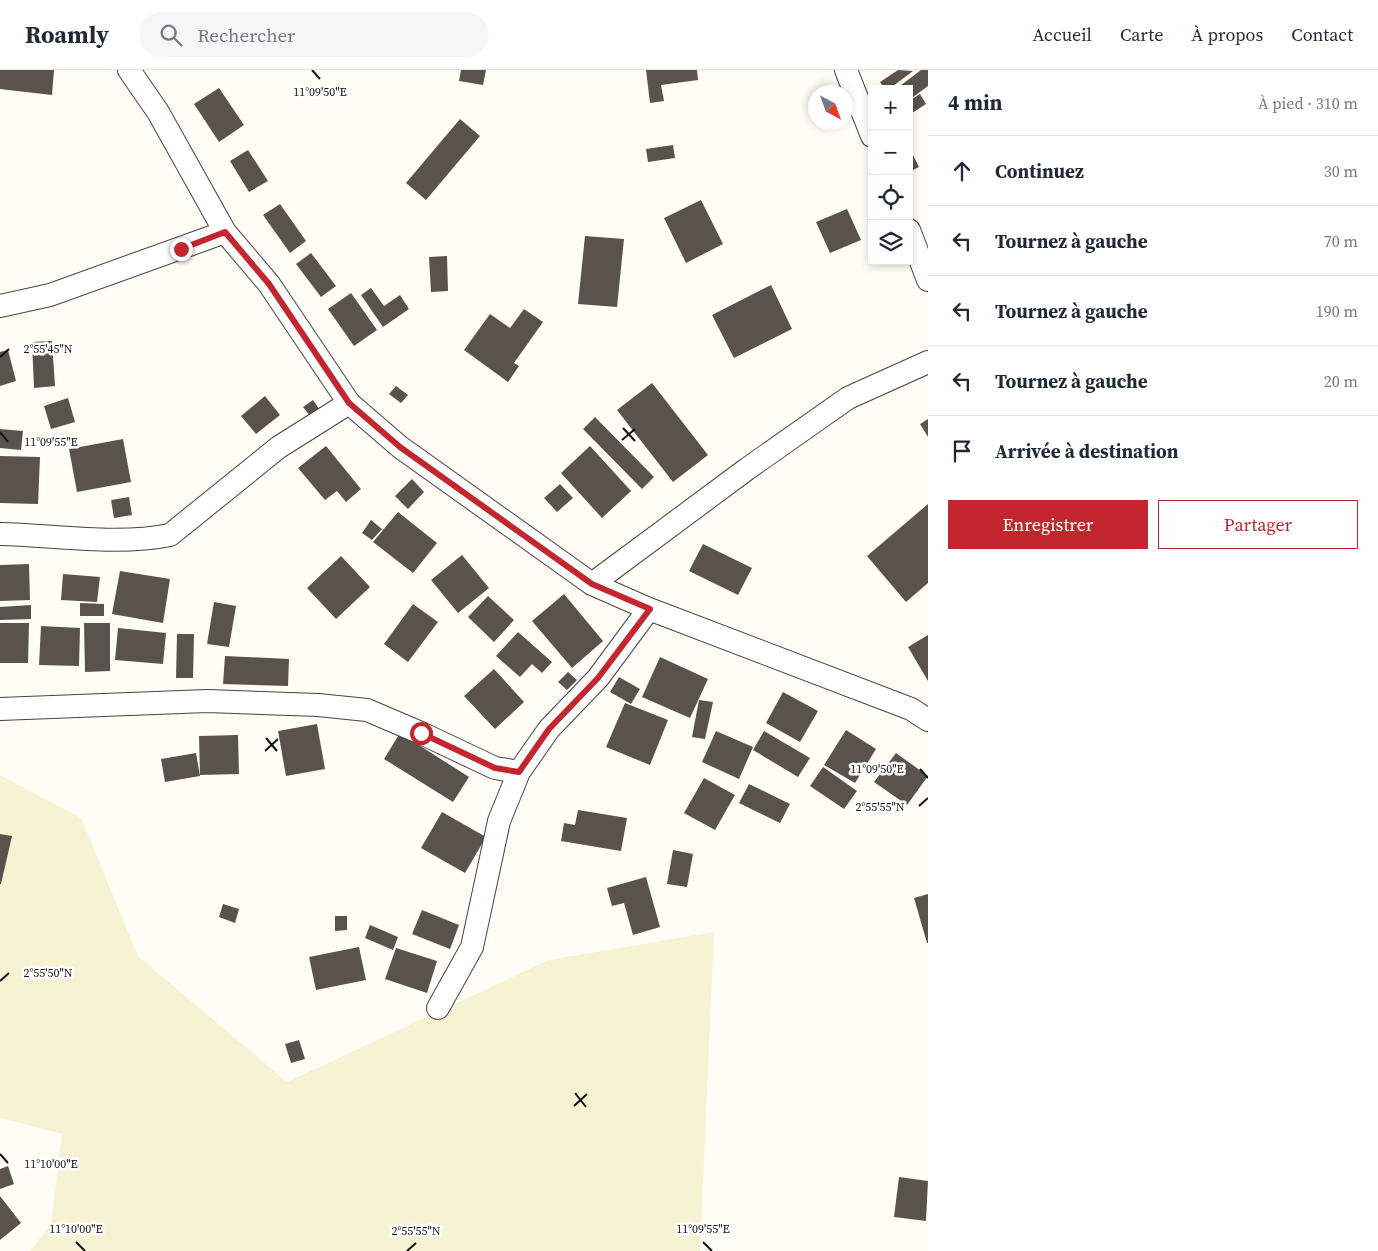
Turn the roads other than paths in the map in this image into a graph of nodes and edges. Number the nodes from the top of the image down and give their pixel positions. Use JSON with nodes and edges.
{"nodes":[{"id":1,"x":129,"y":70,"type":"edge"},
{"id":2,"x":846,"y":70,"type":"edge"},
{"id":3,"x":870,"y":130,"type":"edge"},
{"id":4,"x":225,"y":232,"type":"junction"},
{"id":5,"x":913,"y":241,"type":"edge"},
{"id":6,"x":928,"y":280,"type":"edge"},
{"id":7,"x":0,"y":306,"type":"edge"},
{"id":8,"x":928,"y":362,"type":"edge"},
{"id":9,"x":349,"y":403,"type":"junction"},
{"id":10,"x":0,"y":534,"type":"edge"},
{"id":11,"x":592,"y":584,"type":"junction"},
{"id":12,"x":650,"y":609,"type":"junction"},
{"id":13,"x":0,"y":709,"type":"edge"},
{"id":14,"x":928,"y":720,"type":"edge"},
{"id":15,"x":519,"y":772,"type":"junction"},
{"id":16,"x":438,"y":1008,"type":"dead end"}],
"edges":[{"from":1,"to":4,"type":"street"},
{"from":2,"to":3,"type":"street"},
{"from":4,"to":7,"type":"street"},
{"from":4,"to":9,"type":"street"},
{"from":5,"to":6,"type":"street"},
{"from":8,"to":11,"type":"street"},
{"from":9,"to":10,"type":"street"},
{"from":9,"to":11,"type":"street"},
{"from":11,"to":12,"type":"street"},
{"from":12,"to":14,"type":"street"},
{"from":12,"to":15,"type":"street"},
{"from":13,"to":15,"type":"street"},
{"from":15,"to":16,"type":"street"}]}
